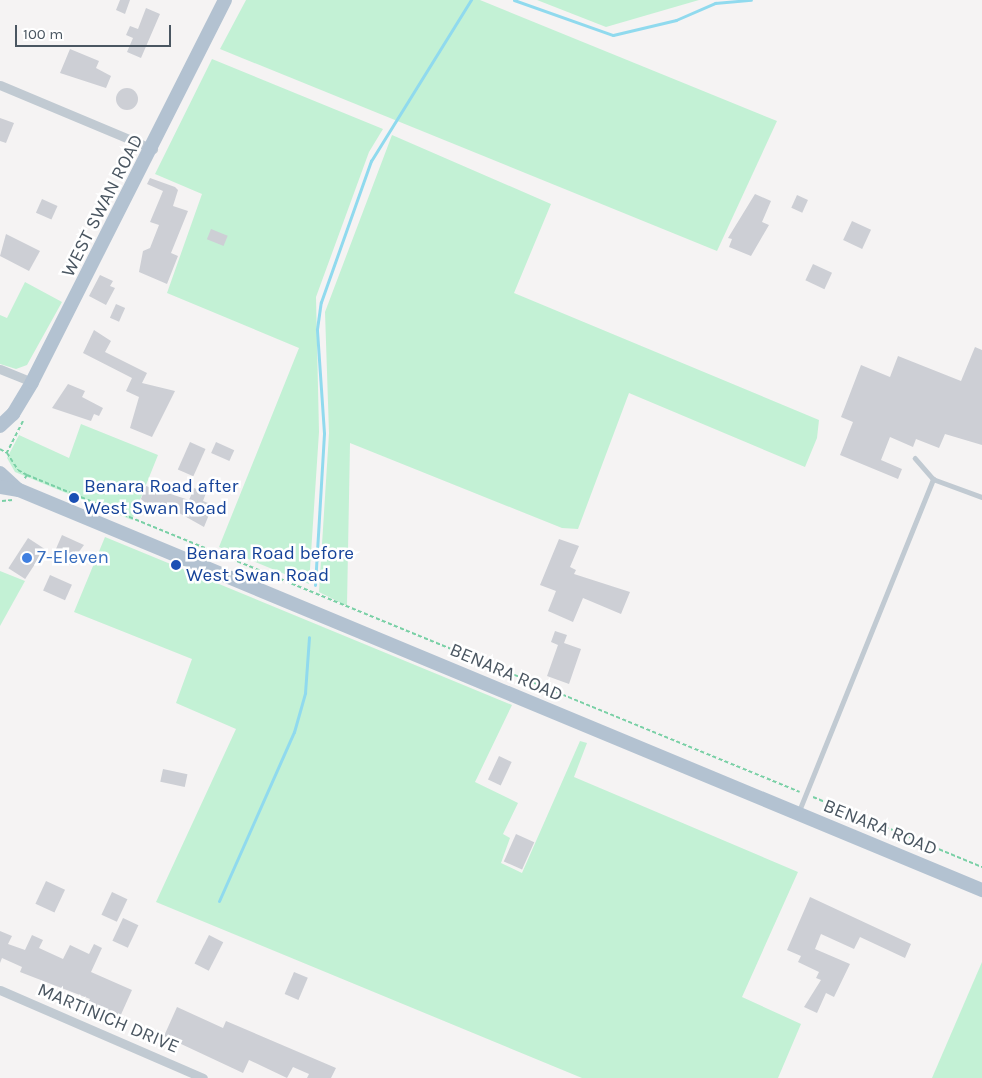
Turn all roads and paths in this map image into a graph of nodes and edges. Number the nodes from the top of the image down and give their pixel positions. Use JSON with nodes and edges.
{"nodes":[{"id":1,"x":225,"y":0,"type":"edge"},
{"id":2,"x":0,"y":85,"type":"edge"},
{"id":3,"x":153,"y":149,"type":"junction"},
{"id":4,"x":0,"y":369,"type":"edge"},
{"id":5,"x":32,"y":382,"type":"junction"},
{"id":6,"x":2,"y":428,"type":"edge"},
{"id":7,"x":0,"y":449,"type":"edge"},
{"id":8,"x":7,"y":453,"type":"dead end"},
{"id":9,"x":915,"y":458,"type":"dead end"},
{"id":10,"x":0,"y":473,"type":"edge"},
{"id":11,"x":27,"y":475,"type":"dead end"},
{"id":12,"x":933,"y":479,"type":"junction"},
{"id":13,"x":0,"y":487,"type":"edge"},
{"id":14,"x":17,"y":489,"type":"junction"},
{"id":15,"x":982,"y":498,"type":"edge"},
{"id":16,"x":806,"y":794,"type":"junction"},
{"id":17,"x":797,"y":814,"type":"junction"},
{"id":18,"x":982,"y":867,"type":"edge"},
{"id":19,"x":982,"y":890,"type":"edge"},
{"id":20,"x":0,"y":990,"type":"edge"},
{"id":21,"x":203,"y":1078,"type":"edge"}],
"edges":[{"from":1,"to":3,"type":"main road","name":"WEST SWAN ROAD"},
{"from":2,"to":3,"type":"street"},
{"from":3,"to":5,"type":"main road","name":"WEST SWAN ROAD"},
{"from":4,"to":5,"type":"street"},
{"from":5,"to":6,"type":"main road","name":"WEST SWAN ROAD"},
{"from":7,"to":8,"type":"path"},
{"from":9,"to":12,"type":"lane"},
{"from":10,"to":14,"type":"main road","name":"BENARA ROAD"},
{"from":11,"to":16,"type":"path"},
{"from":12,"to":15,"type":"lane"},
{"from":12,"to":16,"type":"lane"},
{"from":13,"to":14,"type":"main road","name":"BENARA ROAD"},
{"from":14,"to":17,"type":"main road","name":"BENARA ROAD"},
{"from":16,"to":17,"type":"lane"},
{"from":16,"to":18,"type":"path"},
{"from":17,"to":19,"type":"main road","name":"BENARA ROAD"},
{"from":20,"to":21,"type":"street","name":"MARTINICH DRIVE"}]}
